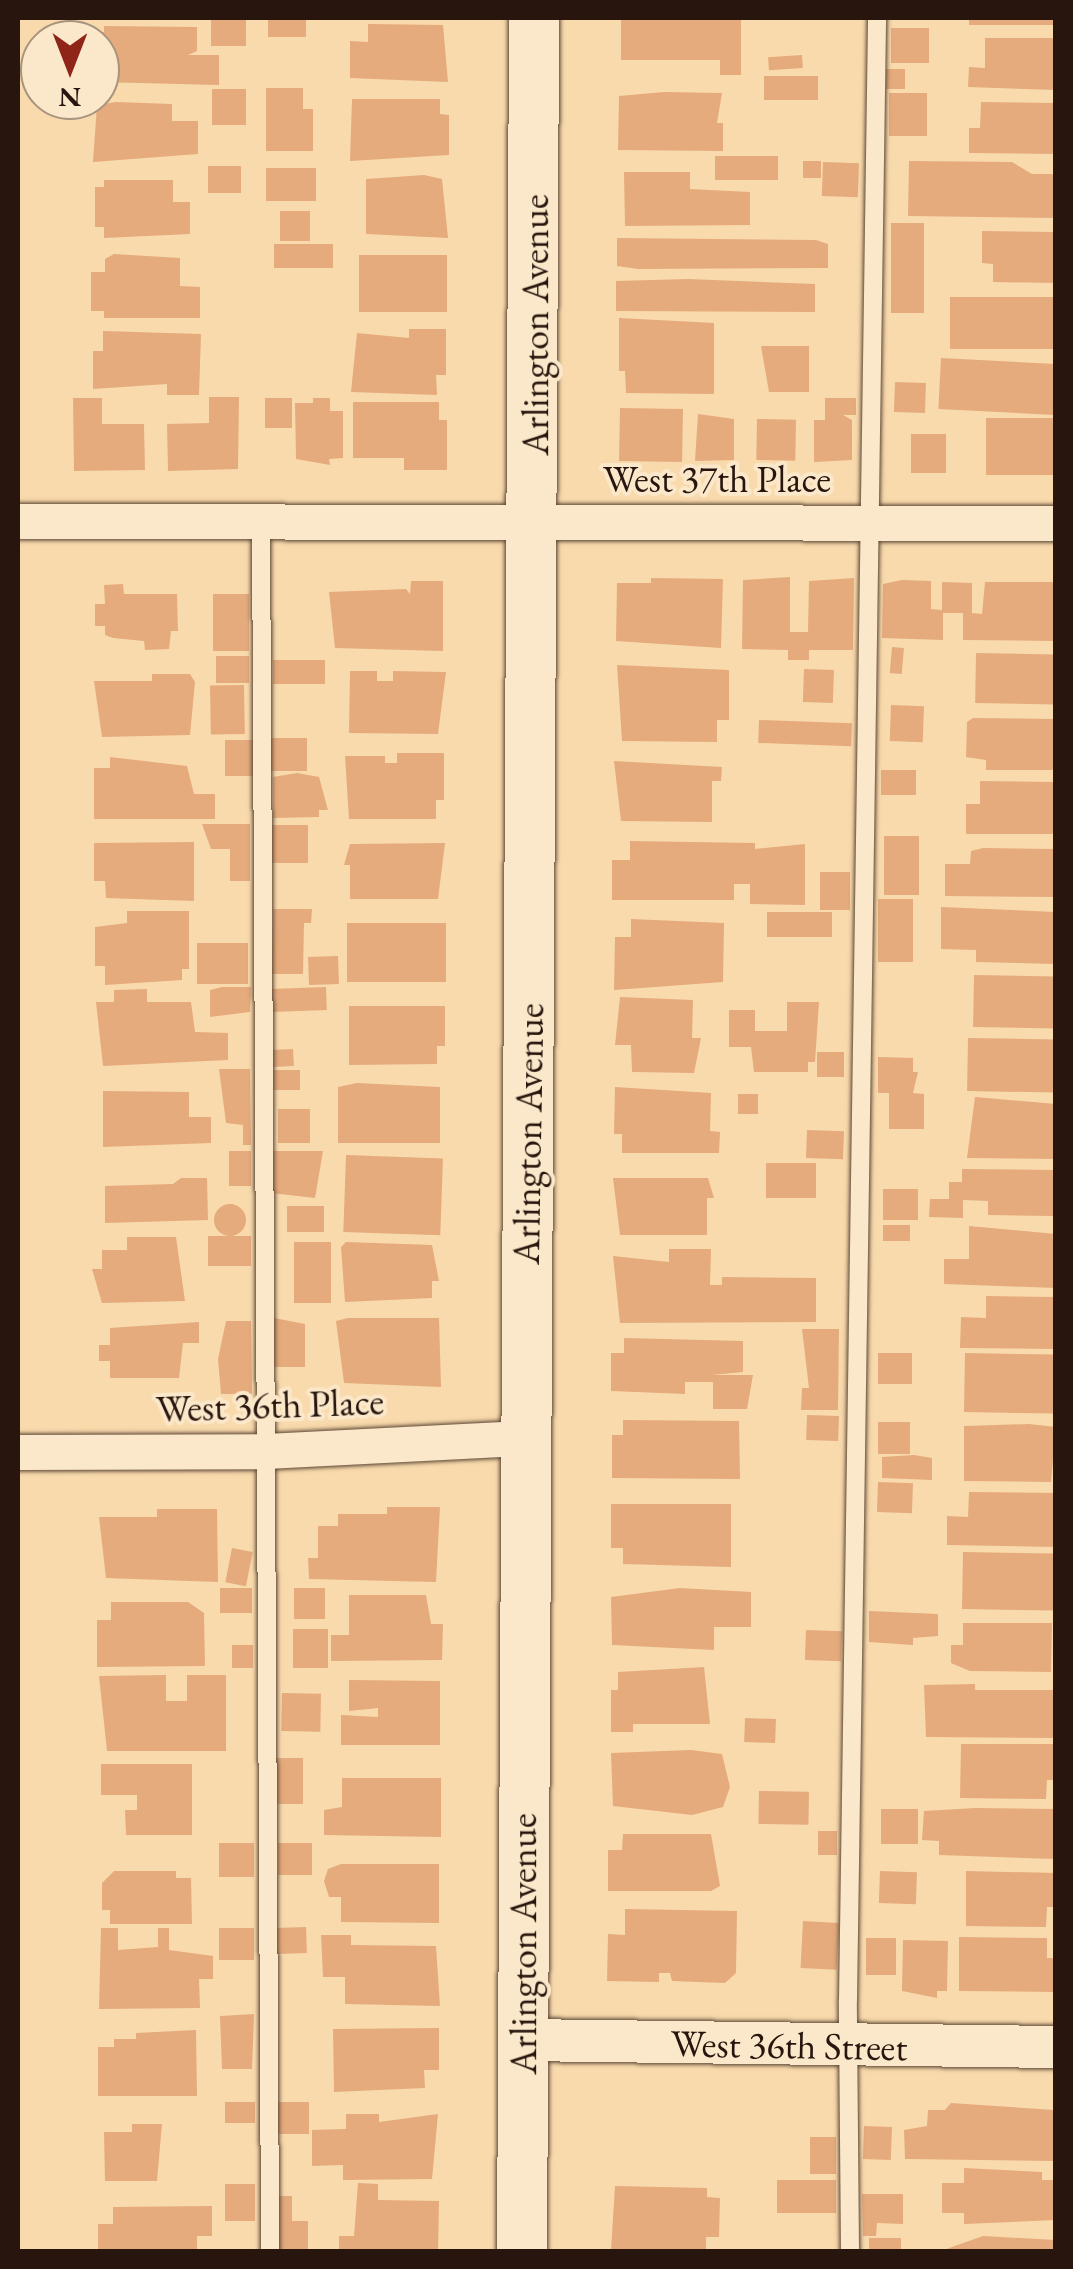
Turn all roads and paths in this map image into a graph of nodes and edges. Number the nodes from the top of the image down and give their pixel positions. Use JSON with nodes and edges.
{"nodes":[{"id":1,"x":534,"y":18,"type":"edge"},
{"id":2,"x":877,"y":18,"type":"edge"},
{"id":3,"x":18,"y":521,"type":"edge"},
{"id":4,"x":261,"y":521,"type":"junction"},
{"id":5,"x":536,"y":521,"type":"junction"},
{"id":6,"x":872,"y":522,"type":"junction"},
{"id":7,"x":1056,"y":524,"type":"edge"},
{"id":8,"x":524,"y":1438,"type":"junction"},
{"id":9,"x":266,"y":1451,"type":"junction"},
{"id":10,"x":18,"y":1452,"type":"edge"},
{"id":11,"x":522,"y":2040,"type":"junction"},
{"id":12,"x":848,"y":2046,"type":"junction"},
{"id":13,"x":1056,"y":2046,"type":"edge"},
{"id":14,"x":270,"y":2252,"type":"edge"},
{"id":15,"x":522,"y":2252,"type":"edge"},
{"id":16,"x":850,"y":2252,"type":"edge"}],
"edges":[{"from":1,"to":5,"type":"main road","name":"Arlington Avenue"},
{"from":2,"to":6,"type":"lane"},
{"from":3,"to":4,"type":"street","name":"West 37th Place"},
{"from":4,"to":5,"type":"street","name":"West 37th Place"},
{"from":4,"to":9,"type":"lane"},
{"from":5,"to":6,"type":"street","name":"West 37th Place"},
{"from":5,"to":8,"type":"main road","name":"Arlington Avenue"},
{"from":6,"to":7,"type":"street","name":"West 37th Place"},
{"from":6,"to":12,"type":"lane"},
{"from":8,"to":9,"type":"street","name":"West 36th Place"},
{"from":8,"to":11,"type":"main road","name":"Arlington Avenue"},
{"from":9,"to":10,"type":"street","name":"West 36th Place"},
{"from":9,"to":14,"type":"lane"},
{"from":11,"to":12,"type":"street","name":"West 36th Street"},
{"from":11,"to":15,"type":"main road","name":"Arlington Avenue"},
{"from":12,"to":13,"type":"street","name":"West 36th Street"},
{"from":12,"to":16,"type":"lane"}]}
